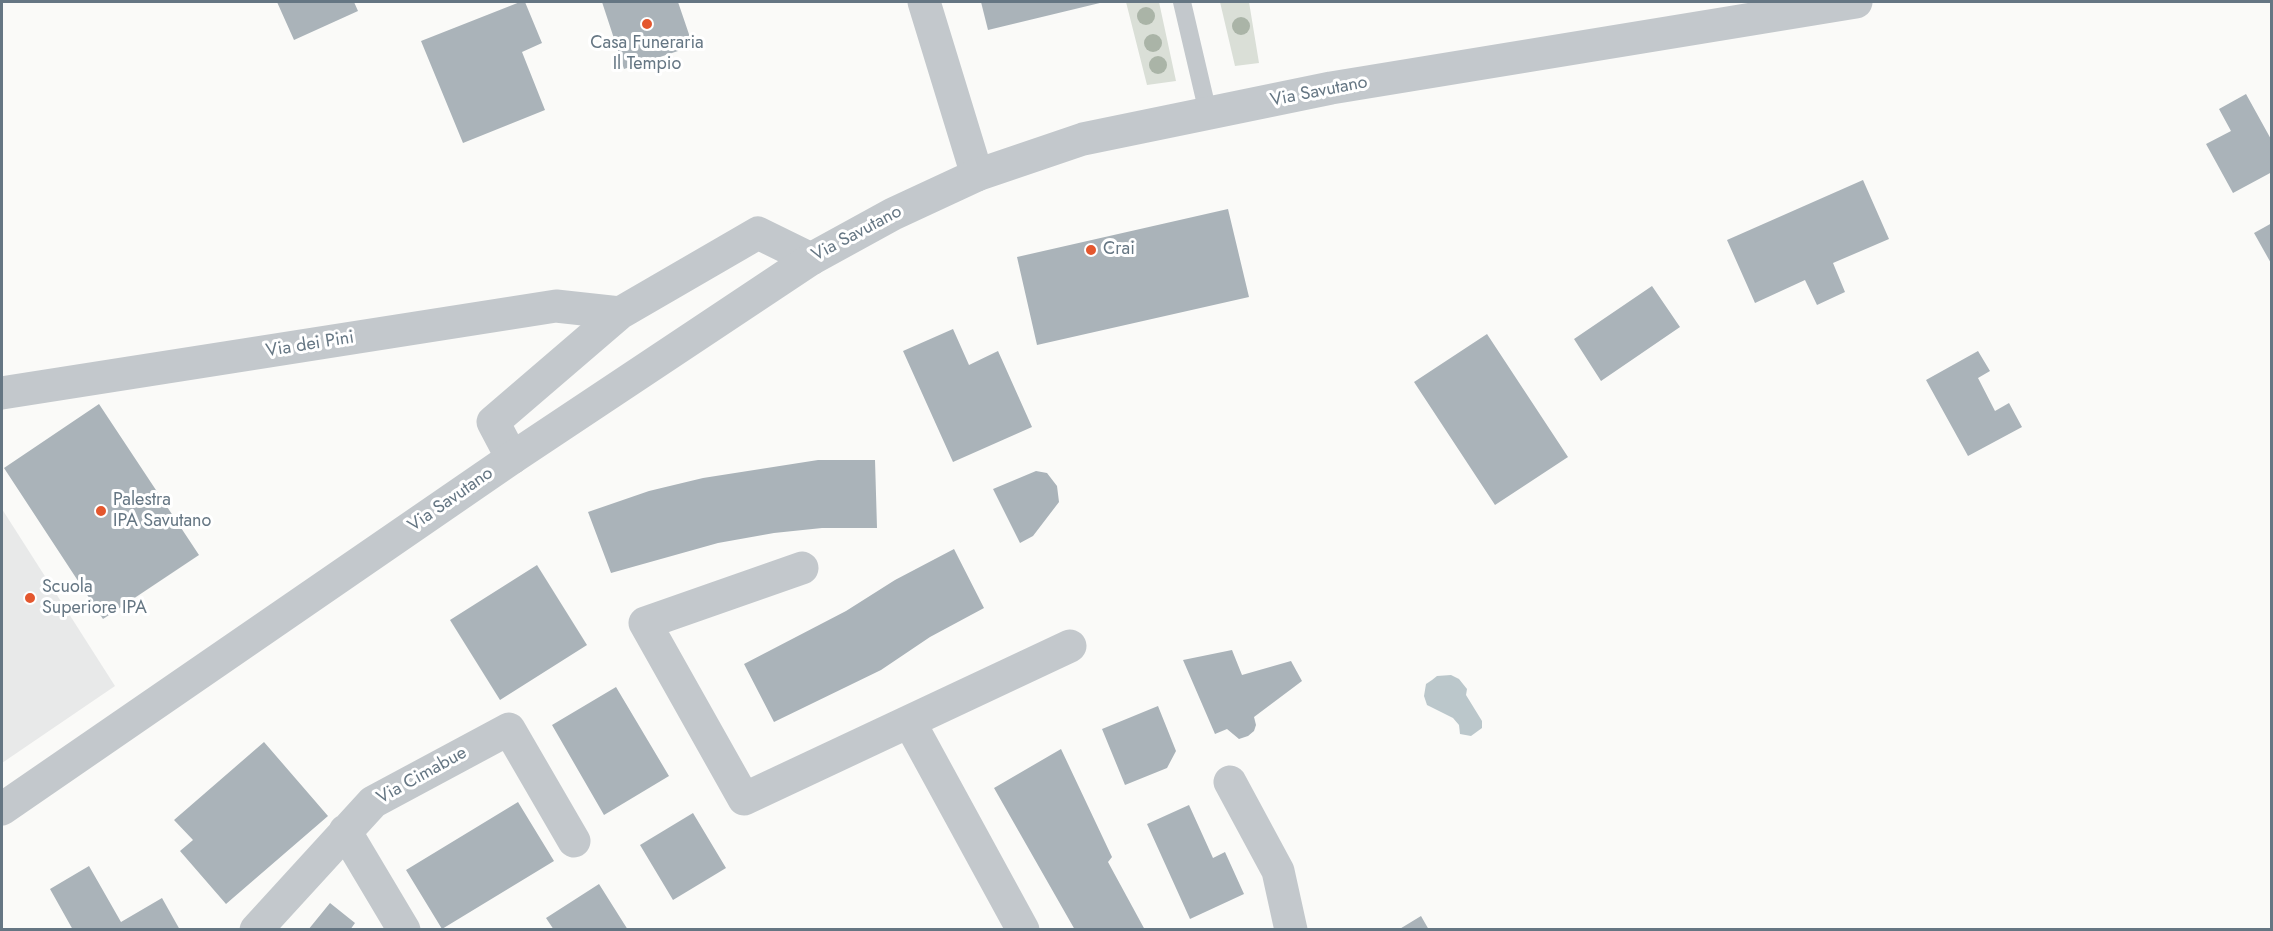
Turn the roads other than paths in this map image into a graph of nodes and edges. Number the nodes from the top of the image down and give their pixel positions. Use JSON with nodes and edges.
{"nodes":[{"id":1,"x":924,"y":2,"type":"edge"},
{"id":2,"x":1182,"y":2,"type":"edge"},
{"id":3,"x":1856,"y":2,"type":"edge"},
{"id":4,"x":1208,"y":113,"type":"junction"},
{"id":5,"x":977,"y":175,"type":"junction"},
{"id":6,"x":811,"y":259,"type":"junction"},
{"id":7,"x":620,"y":313,"type":"junction"},
{"id":8,"x":2,"y":393,"type":"edge"},
{"id":9,"x":512,"y":458,"type":"junction"},
{"id":10,"x":802,"y":568,"type":"dead end"},
{"id":11,"x":1070,"y":646,"type":"dead end"},
{"id":12,"x":910,"y":723,"type":"junction"},
{"id":13,"x":1230,"y":782,"type":"dead end"},
{"id":14,"x":2,"y":809,"type":"edge"},
{"id":15,"x":345,"y":831,"type":"junction"},
{"id":16,"x":574,"y":841,"type":"dead end"},
{"id":17,"x":256,"y":930,"type":"edge"},
{"id":18,"x":404,"y":930,"type":"edge"},
{"id":19,"x":1023,"y":930,"type":"edge"},
{"id":20,"x":1291,"y":930,"type":"edge"}],
"edges":[{"from":1,"to":5,"type":"street"},
{"from":2,"to":4,"type":"lane"},
{"from":3,"to":4,"type":"street","name":"Via Savutano"},
{"from":4,"to":5,"type":"street","name":"Via Savutano"},
{"from":5,"to":6,"type":"street","name":"Via Savutano"},
{"from":6,"to":7,"type":"street"},
{"from":6,"to":9,"type":"street","name":"Via Savutano"},
{"from":7,"to":8,"type":"street","name":"Via dei Pini"},
{"from":7,"to":9,"type":"street"},
{"from":9,"to":14,"type":"street","name":"Via Savutano"},
{"from":10,"to":12,"type":"street"},
{"from":11,"to":12,"type":"street"},
{"from":12,"to":19,"type":"street"},
{"from":13,"to":20,"type":"street"},
{"from":15,"to":16,"type":"street","name":"Via Cimabue"},
{"from":15,"to":17,"type":"street","name":"Via Cimabue"},
{"from":15,"to":18,"type":"street"}]}
